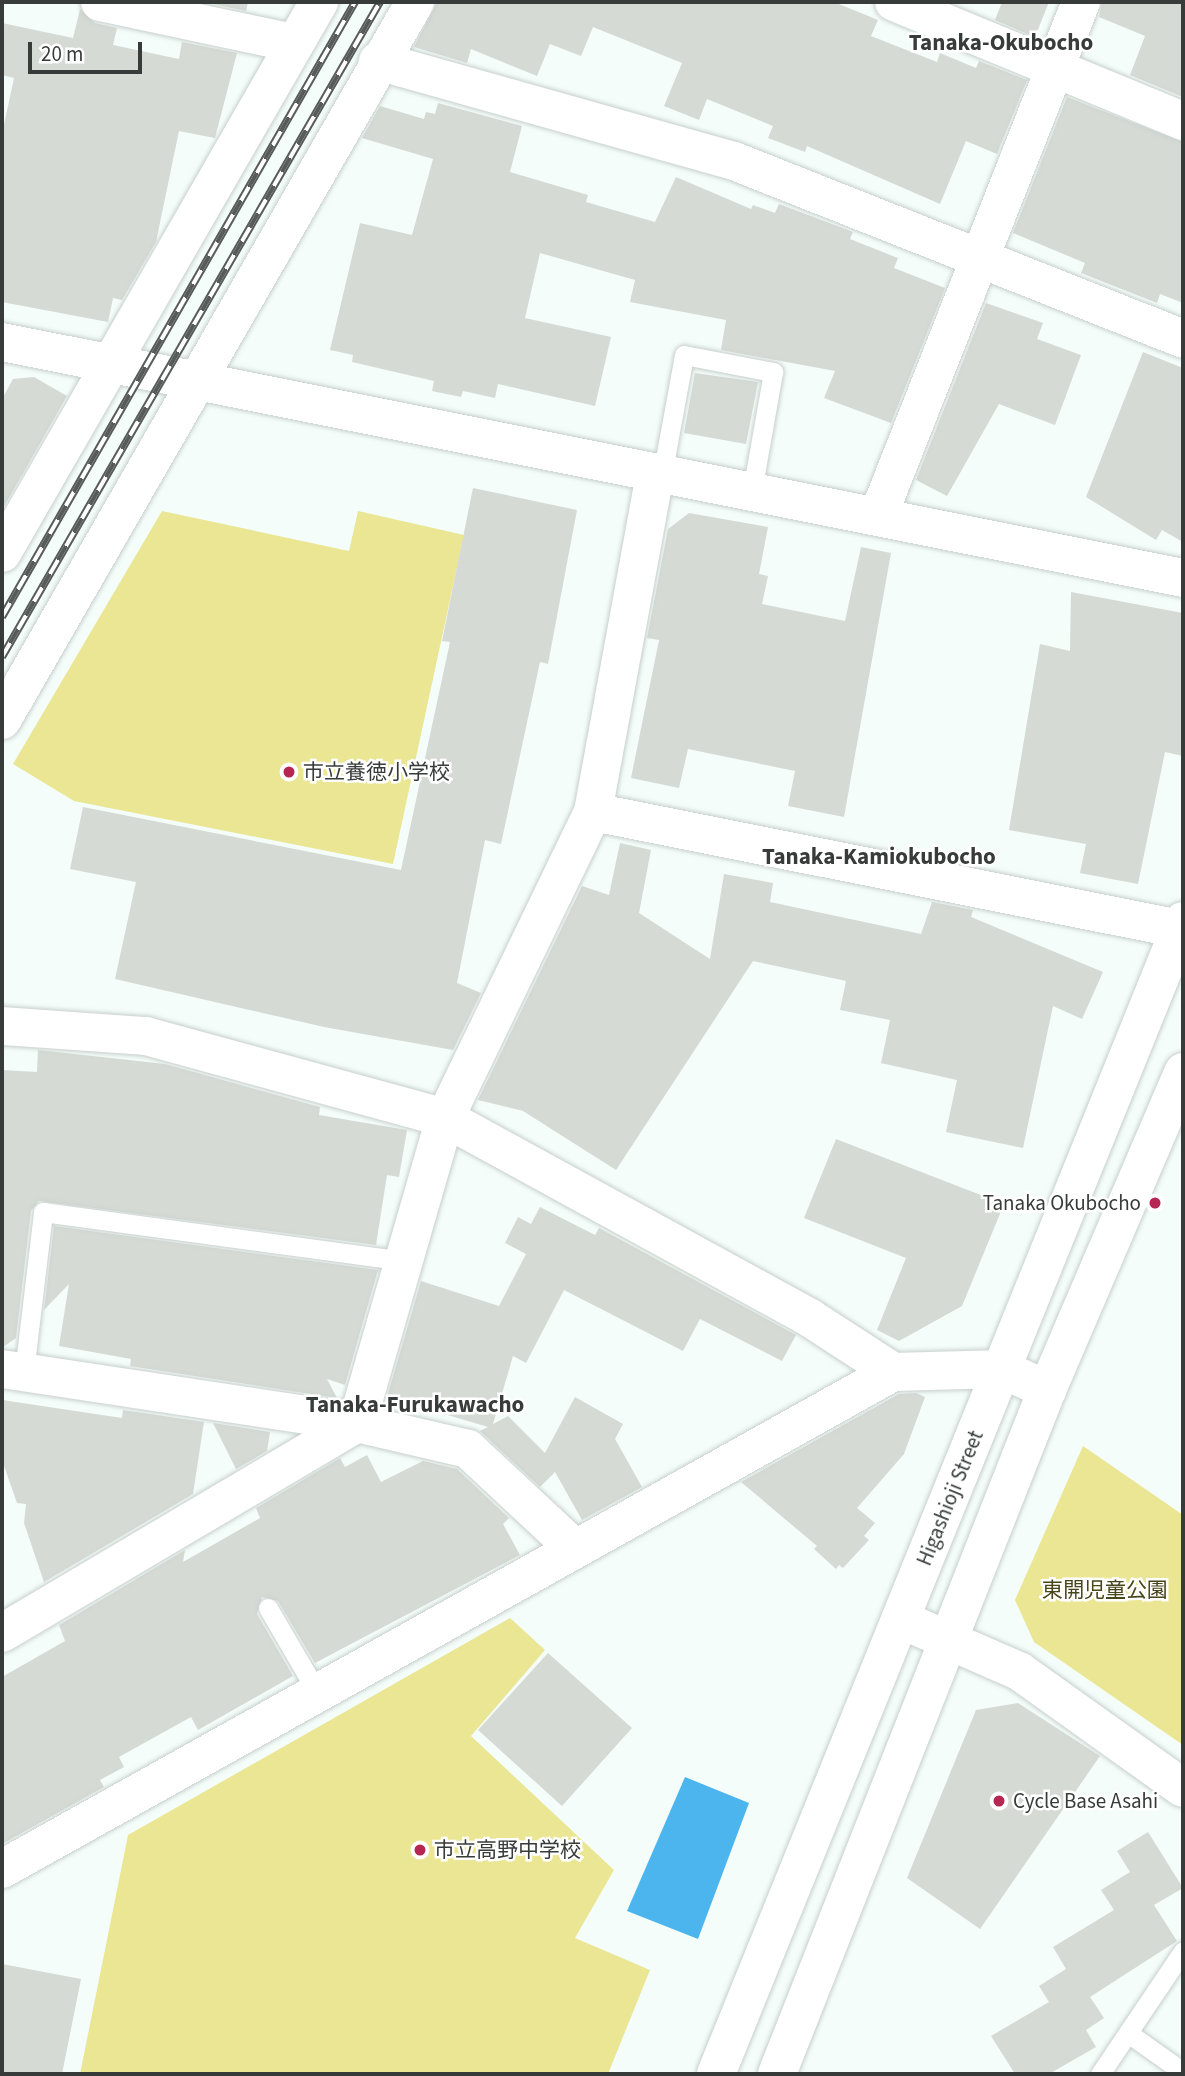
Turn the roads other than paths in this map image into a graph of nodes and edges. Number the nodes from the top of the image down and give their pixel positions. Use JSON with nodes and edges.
{"nodes":[{"id":1,"x":100,"y":2,"type":"edge"},
{"id":2,"x":320,"y":2,"type":"edge"},
{"id":3,"x":415,"y":2,"type":"edge"},
{"id":4,"x":894,"y":2,"type":"edge"},
{"id":5,"x":1081,"y":2,"type":"edge"},
{"id":6,"x":293,"y":43,"type":"junction"},
{"id":7,"x":378,"y":61,"type":"junction"},
{"id":8,"x":1055,"y":68,"type":"junction"},
{"id":9,"x":1183,"y":121,"type":"edge"},
{"id":10,"x":979,"y":260,"type":"junction"},
{"id":11,"x":1183,"y":339,"type":"edge"},
{"id":12,"x":2,"y":342,"type":"edge"},
{"id":13,"x":111,"y":366,"type":"junction"},
{"id":14,"x":200,"y":382,"type":"junction"},
{"id":15,"x":659,"y":474,"type":"junction"},
{"id":16,"x":752,"y":491,"type":"junction"},
{"id":17,"x":878,"y":516,"type":"junction"},
{"id":18,"x":2,"y":552,"type":"edge"},
{"id":19,"x":1183,"y":578,"type":"edge"},
{"id":20,"x":2,"y":720,"type":"edge"},
{"id":21,"x":593,"y":812,"type":"junction"},
{"id":22,"x":1182,"y":925,"type":"edge"},
{"id":23,"x":2,"y":1026,"type":"edge"},
{"id":24,"x":1180,"y":1086,"type":"edge"},
{"id":25,"x":445,"y":1118,"type":"junction"},
{"id":26,"x":404,"y":1261,"type":"junction"},
{"id":27,"x":1002,"y":1369,"type":"junction"},
{"id":28,"x":13,"y":1371,"type":"edge"},
{"id":29,"x":893,"y":1371,"type":"junction"},
{"id":30,"x":1047,"y":1390,"type":"junction"},
{"id":31,"x":357,"y":1423,"type":"junction"},
{"id":32,"x":574,"y":1548,"type":"junction"},
{"id":33,"x":268,"y":1608,"type":"dead end"},
{"id":34,"x":902,"y":1620,"type":"junction"},
{"id":35,"x":2,"y":1633,"type":"edge"},
{"id":36,"x":949,"y":1639,"type":"junction"},
{"id":37,"x":317,"y":1692,"type":"junction"},
{"id":38,"x":1183,"y":1788,"type":"edge"},
{"id":39,"x":2,"y":1870,"type":"edge"},
{"id":40,"x":1183,"y":1951,"type":"edge"},
{"id":41,"x":1128,"y":2032,"type":"junction"},
{"id":42,"x":1183,"y":2072,"type":"edge"},
{"id":43,"x":716,"y":2074,"type":"edge"},
{"id":44,"x":777,"y":2074,"type":"edge"},
{"id":45,"x":1100,"y":2074,"type":"edge"}],
"edges":[{"from":1,"to":6,"type":"street"},
{"from":2,"to":6,"type":"street"},
{"from":3,"to":7,"type":"street"},
{"from":4,"to":8,"type":"street"},
{"from":5,"to":8,"type":"street"},
{"from":6,"to":13,"type":"street"},
{"from":7,"to":10,"type":"street"},
{"from":7,"to":14,"type":"street"},
{"from":8,"to":9,"type":"street"},
{"from":8,"to":10,"type":"street"},
{"from":10,"to":11,"type":"street"},
{"from":10,"to":17,"type":"street"},
{"from":12,"to":13,"type":"street"},
{"from":13,"to":14,"type":"street"},
{"from":13,"to":18,"type":"street"},
{"from":14,"to":15,"type":"street"},
{"from":14,"to":20,"type":"street"},
{"from":15,"to":16,"type":"street"},
{"from":15,"to":16,"type":"lane"},
{"from":15,"to":21,"type":"street"},
{"from":16,"to":17,"type":"street"},
{"from":17,"to":19,"type":"street"},
{"from":21,"to":22,"type":"street"},
{"from":21,"to":25,"type":"street"},
{"from":22,"to":27,"type":"street","name":"Higashioji Street"},
{"from":23,"to":25,"type":"street"},
{"from":24,"to":30,"type":"street"},
{"from":25,"to":26,"type":"street"},
{"from":25,"to":29,"type":"street"},
{"from":26,"to":28,"type":"lane"},
{"from":26,"to":31,"type":"street"},
{"from":27,"to":29,"type":"street"},
{"from":27,"to":30,"type":"street"},
{"from":27,"to":34,"type":"street","name":"Higashioji Street"},
{"from":28,"to":31,"type":"street"},
{"from":29,"to":32,"type":"street"},
{"from":30,"to":36,"type":"street"},
{"from":31,"to":32,"type":"street"},
{"from":31,"to":35,"type":"street"},
{"from":32,"to":37,"type":"street"},
{"from":33,"to":37,"type":"lane"},
{"from":34,"to":36,"type":"street"},
{"from":34,"to":43,"type":"street","name":"Higashioji Street"},
{"from":36,"to":38,"type":"street"},
{"from":36,"to":44,"type":"street"},
{"from":37,"to":39,"type":"street"},
{"from":40,"to":41,"type":"lane"},
{"from":41,"to":42,"type":"lane"},
{"from":41,"to":45,"type":"lane"}]}
